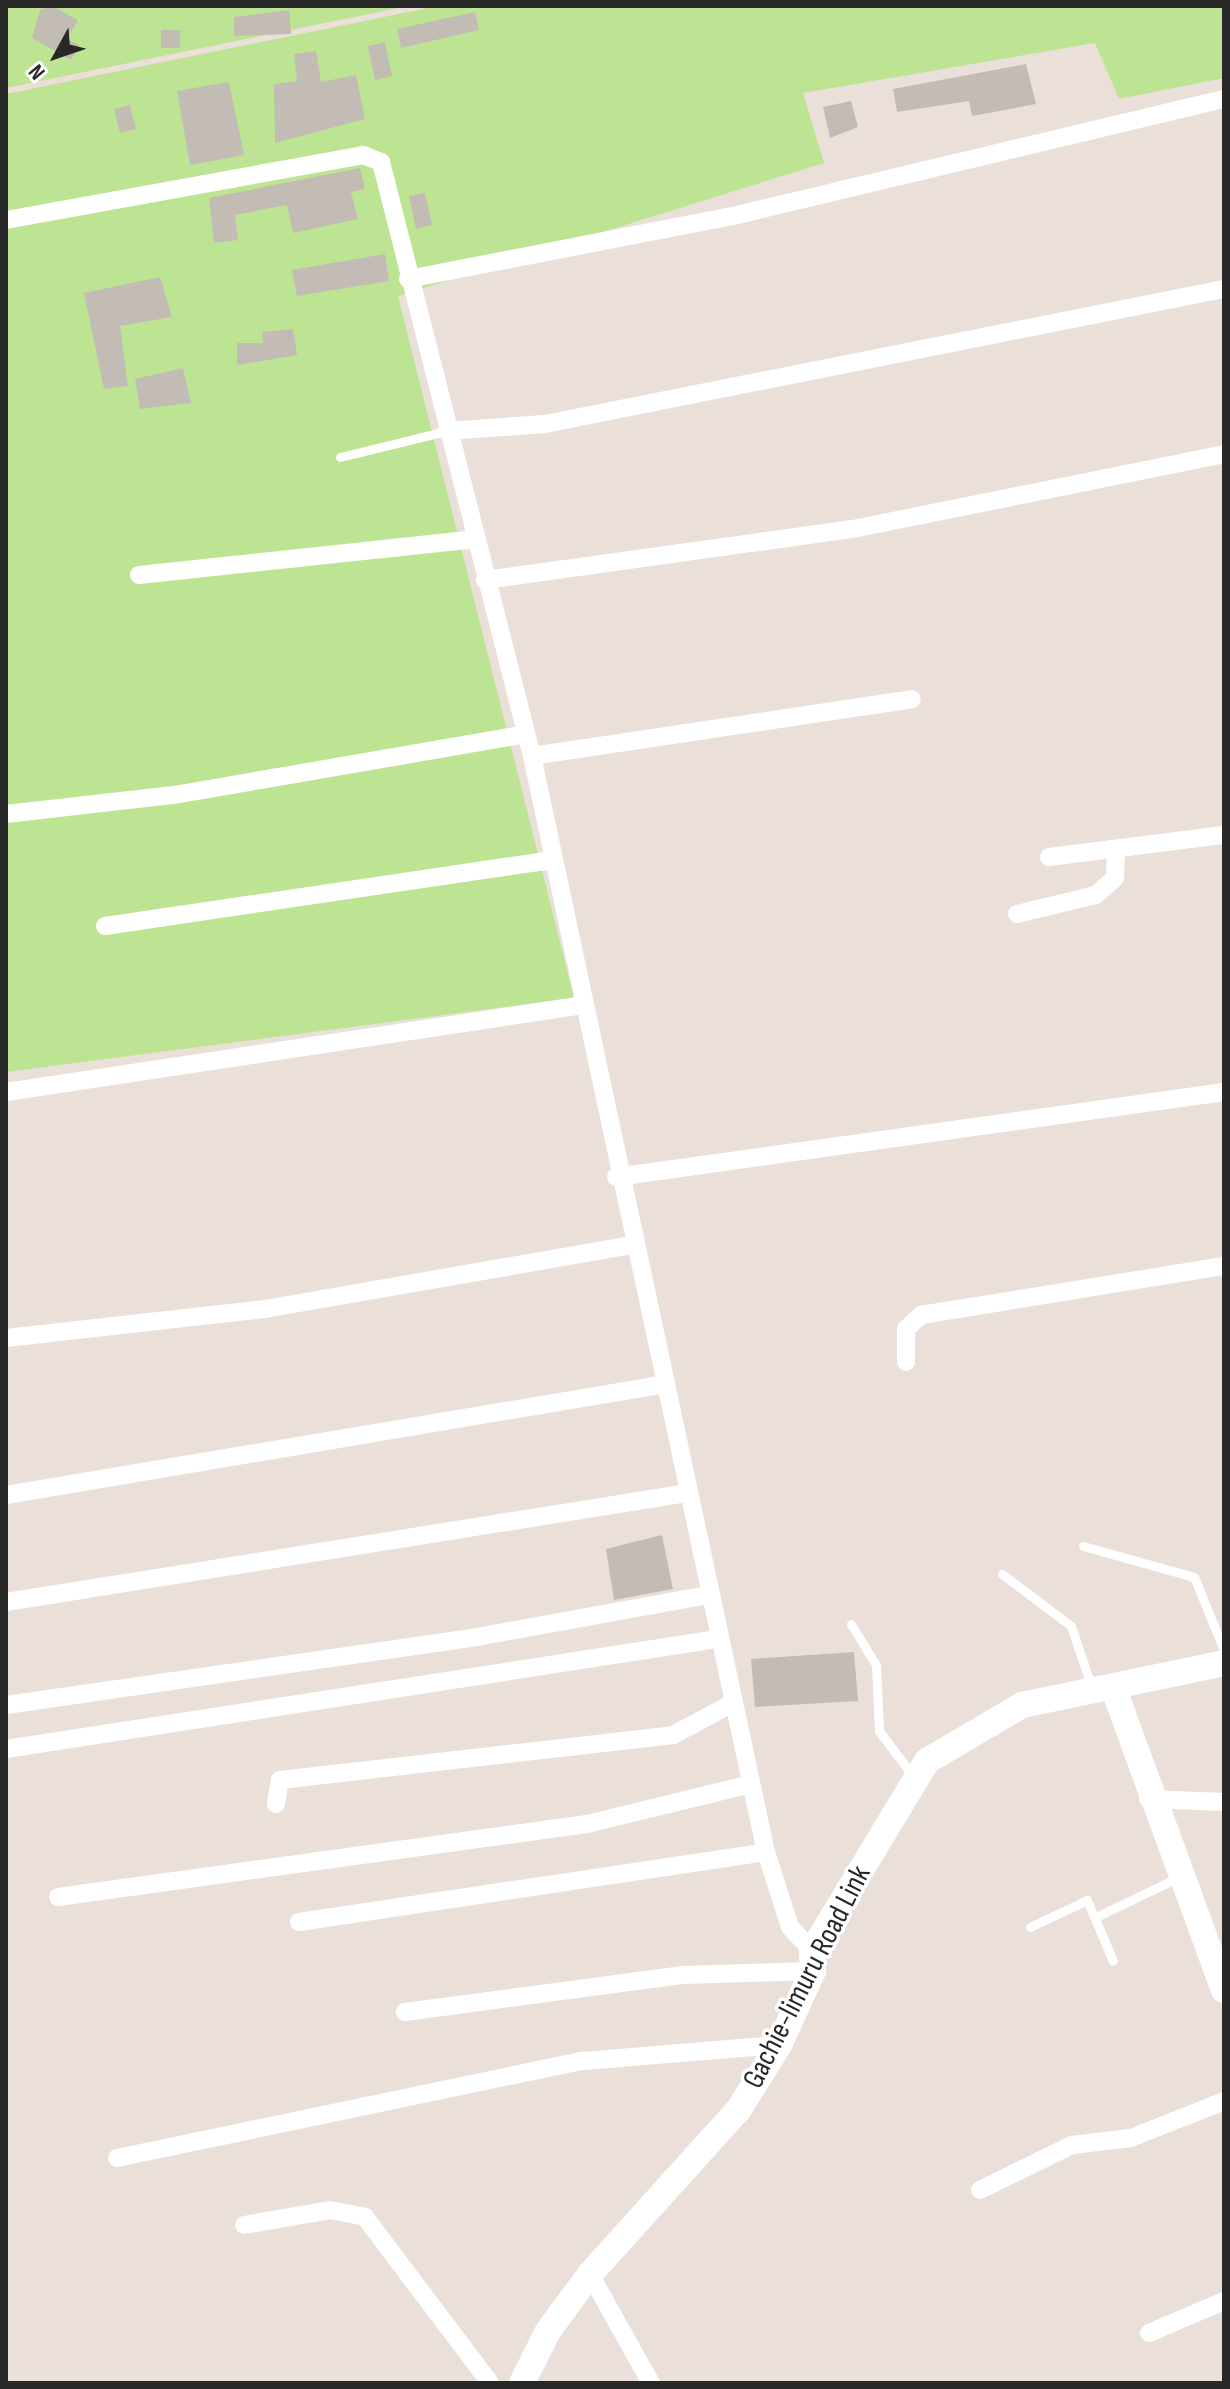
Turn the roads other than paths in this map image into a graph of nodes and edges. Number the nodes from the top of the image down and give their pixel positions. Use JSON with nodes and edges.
{"nodes":[{"id":1,"x":1224,"y":99,"type":"edge"},
{"id":2,"x":6,"y":220,"type":"edge"},
{"id":3,"x":408,"y":279,"type":"junction"},
{"id":4,"x":1224,"y":289,"type":"edge"},
{"id":5,"x":447,"y":431,"type":"junction"},
{"id":6,"x":1224,"y":454,"type":"edge"},
{"id":7,"x":340,"y":457,"type":"dead end"},
{"id":8,"x":474,"y":539,"type":"junction"},
{"id":9,"x":139,"y":575,"type":"dead end"},
{"id":10,"x":485,"y":580,"type":"junction"},
{"id":11,"x":912,"y":699,"type":"dead end"},
{"id":12,"x":526,"y":734,"type":"junction"},
{"id":13,"x":532,"y":756,"type":"junction"},
{"id":14,"x":6,"y":814,"type":"edge"},
{"id":15,"x":1224,"y":835,"type":"edge"},
{"id":16,"x":1116,"y":849,"type":"junction"},
{"id":17,"x":1049,"y":857,"type":"dead end"},
{"id":18,"x":550,"y":860,"type":"junction"},
{"id":19,"x":1017,"y":914,"type":"dead end"},
{"id":20,"x":105,"y":926,"type":"dead end"},
{"id":21,"x":584,"y":1005,"type":"junction"},
{"id":22,"x":6,"y":1092,"type":"edge"},
{"id":23,"x":1224,"y":1092,"type":"edge"},
{"id":24,"x":616,"y":1177,"type":"junction"},
{"id":25,"x":631,"y":1245,"type":"junction"},
{"id":26,"x":1224,"y":1266,"type":"edge"},
{"id":27,"x":6,"y":1338,"type":"edge"},
{"id":28,"x":906,"y":1362,"type":"dead end"},
{"id":29,"x":666,"y":1384,"type":"junction"},
{"id":30,"x":688,"y":1493,"type":"junction"},
{"id":31,"x":6,"y":1495,"type":"edge"},
{"id":32,"x":1083,"y":1546,"type":"dead end"},
{"id":33,"x":1002,"y":1574,"type":"dead end"},
{"id":34,"x":707,"y":1595,"type":"junction"},
{"id":35,"x":6,"y":1602,"type":"edge"},
{"id":36,"x":851,"y":1624,"type":"dead end"},
{"id":37,"x":717,"y":1639,"type":"junction"},
{"id":38,"x":1224,"y":1650,"type":"edge"},
{"id":39,"x":1224,"y":1663,"type":"edge"},
{"id":40,"x":1103,"y":1689,"type":"junction"},
{"id":41,"x":733,"y":1703,"type":"junction"},
{"id":42,"x":6,"y":1705,"type":"edge"},
{"id":43,"x":6,"y":1749,"type":"edge"},
{"id":44,"x":916,"y":1778,"type":"junction"},
{"id":45,"x":751,"y":1784,"type":"junction"},
{"id":46,"x":1148,"y":1799,"type":"junction"},
{"id":47,"x":1224,"y":1802,"type":"edge"},
{"id":48,"x":276,"y":1804,"type":"dead end"},
{"id":49,"x":766,"y":1852,"type":"junction"},
{"id":50,"x":1179,"y":1877,"type":"junction"},
{"id":51,"x":58,"y":1897,"type":"dead end"},
{"id":52,"x":1098,"y":1916,"type":"junction"},
{"id":53,"x":299,"y":1922,"type":"dead end"},
{"id":54,"x":1030,"y":1927,"type":"dead end"},
{"id":55,"x":812,"y":1961,"type":"junction"},
{"id":56,"x":1113,"y":1961,"type":"dead end"},
{"id":57,"x":1224,"y":1990,"type":"edge"},
{"id":58,"x":405,"y":2012,"type":"dead end"},
{"id":59,"x":779,"y":2045,"type":"junction"},
{"id":60,"x":1224,"y":2101,"type":"edge"},
{"id":61,"x":117,"y":2158,"type":"dead end"},
{"id":62,"x":980,"y":2190,"type":"dead end"},
{"id":63,"x":244,"y":2225,"type":"dead end"},
{"id":64,"x":590,"y":2274,"type":"junction"},
{"id":65,"x":1224,"y":2301,"type":"edge"},
{"id":66,"x":1149,"y":2333,"type":"dead end"},
{"id":67,"x":490,"y":2383,"type":"edge"},
{"id":68,"x":522,"y":2383,"type":"edge"},
{"id":69,"x":651,"y":2383,"type":"edge"}],
"edges":[{"from":1,"to":3,"type":"street"},
{"from":2,"to":3,"type":"street"},
{"from":3,"to":5,"type":"street"},
{"from":4,"to":5,"type":"street"},
{"from":5,"to":7,"type":"lane"},
{"from":5,"to":8,"type":"street"},
{"from":6,"to":10,"type":"street"},
{"from":8,"to":9,"type":"street"},
{"from":8,"to":10,"type":"street"},
{"from":10,"to":12,"type":"street"},
{"from":11,"to":13,"type":"street"},
{"from":12,"to":13,"type":"street"},
{"from":12,"to":14,"type":"street"},
{"from":13,"to":18,"type":"street"},
{"from":15,"to":16,"type":"street"},
{"from":16,"to":17,"type":"street"},
{"from":16,"to":19,"type":"street"},
{"from":18,"to":20,"type":"street"},
{"from":18,"to":21,"type":"street"},
{"from":21,"to":22,"type":"street"},
{"from":21,"to":24,"type":"street"},
{"from":23,"to":24,"type":"street"},
{"from":24,"to":25,"type":"street"},
{"from":25,"to":27,"type":"street"},
{"from":25,"to":29,"type":"street"},
{"from":26,"to":28,"type":"street"},
{"from":29,"to":30,"type":"street"},
{"from":29,"to":31,"type":"street"},
{"from":30,"to":34,"type":"street"},
{"from":30,"to":35,"type":"street"},
{"from":32,"to":38,"type":"lane"},
{"from":33,"to":40,"type":"lane"},
{"from":34,"to":37,"type":"street"},
{"from":34,"to":42,"type":"street"},
{"from":36,"to":44,"type":"lane"},
{"from":37,"to":41,"type":"street"},
{"from":37,"to":43,"type":"street"},
{"from":39,"to":40,"type":"main road","name":"Gachie-limuru Road Link"},
{"from":40,"to":44,"type":"main road","name":"Gachie-limuru Road Link"},
{"from":40,"to":46,"type":"main road"},
{"from":41,"to":45,"type":"street"},
{"from":41,"to":48,"type":"street"},
{"from":44,"to":55,"type":"main road","name":"Gachie-limuru Road Link"},
{"from":45,"to":49,"type":"street"},
{"from":45,"to":51,"type":"street"},
{"from":46,"to":47,"type":"street"},
{"from":46,"to":50,"type":"main road"},
{"from":49,"to":53,"type":"street"},
{"from":49,"to":55,"type":"street"},
{"from":50,"to":52,"type":"lane"},
{"from":50,"to":57,"type":"main road"},
{"from":52,"to":54,"type":"lane"},
{"from":52,"to":56,"type":"lane"},
{"from":55,"to":58,"type":"street"},
{"from":55,"to":59,"type":"main road","name":"Gachie-limuru Road Link"},
{"from":59,"to":61,"type":"street"},
{"from":59,"to":64,"type":"main road","name":"Gachie-limuru Road Link"},
{"from":60,"to":62,"type":"street"},
{"from":63,"to":67,"type":"street"},
{"from":64,"to":68,"type":"main road","name":"Gachie-limuru Road Link"},
{"from":64,"to":69,"type":"street"},
{"from":65,"to":66,"type":"street"}]}
